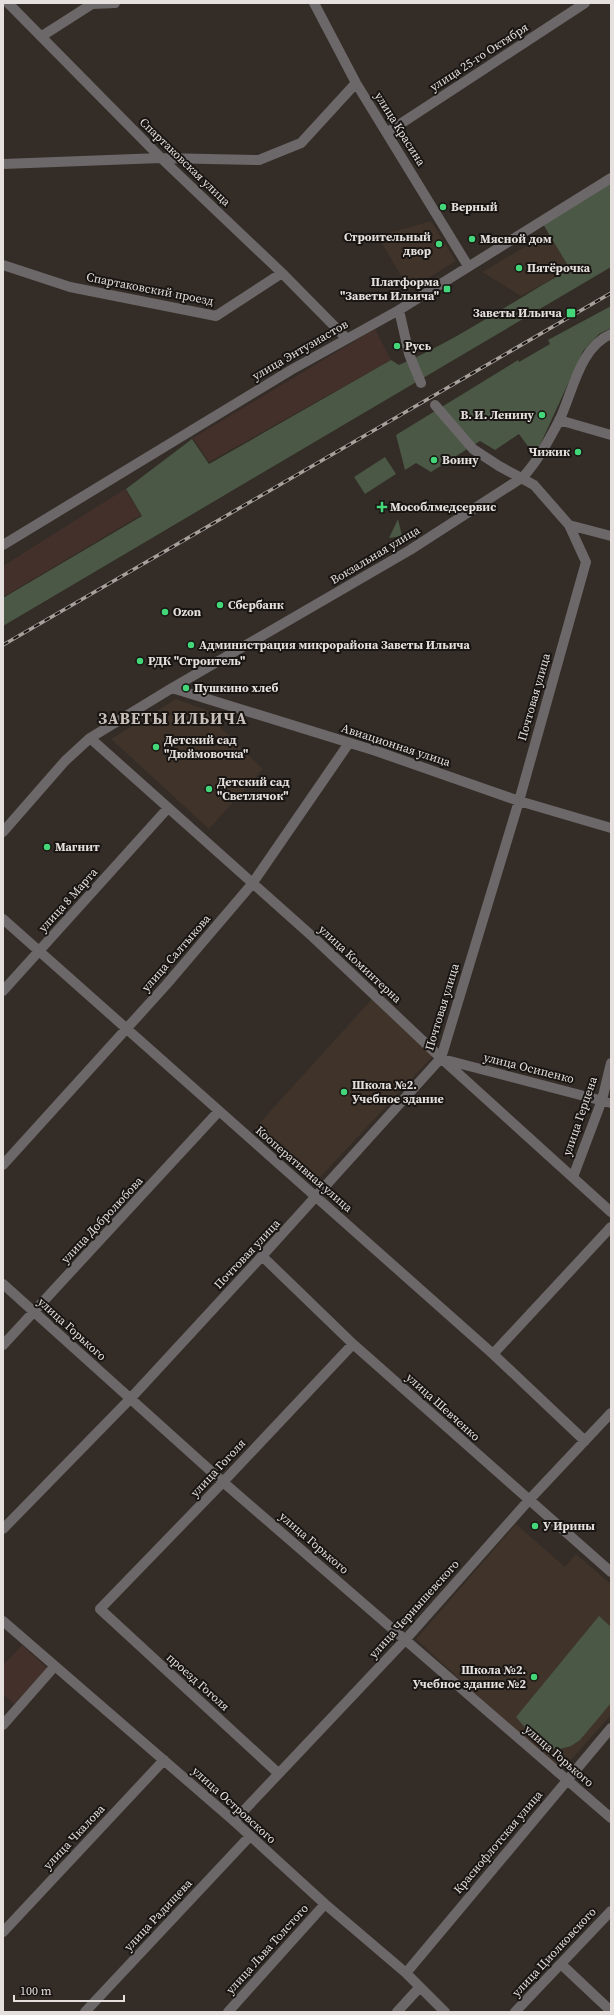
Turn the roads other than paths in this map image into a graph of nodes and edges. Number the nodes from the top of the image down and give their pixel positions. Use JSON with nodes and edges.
{"nodes":[{"id":1,"x":8,"y":3,"type":"edge"},
{"id":2,"x":115,"y":3,"type":"edge"},
{"id":3,"x":314,"y":3,"type":"edge"},
{"id":4,"x":585,"y":3,"type":"edge"},
{"id":5,"x":42,"y":36,"type":"junction"},
{"id":6,"x":356,"y":82,"type":"junction"},
{"id":7,"x":388,"y":132,"type":"junction"},
{"id":8,"x":161,"y":158,"type":"junction"},
{"id":9,"x":3,"y":164,"type":"edge"},
{"id":10,"x":611,"y":178,"type":"edge"},
{"id":11,"x":3,"y":265,"type":"edge"},
{"id":12,"x":468,"y":266,"type":"junction"},
{"id":13,"x":282,"y":273,"type":"junction"},
{"id":14,"x":398,"y":310,"type":"junction"},
{"id":15,"x":611,"y":334,"type":"edge"},
{"id":16,"x":346,"y":338,"type":"junction"},
{"id":17,"x":421,"y":383,"type":"dead end"},
{"id":18,"x":435,"y":405,"type":"dead end"},
{"id":19,"x":559,"y":420,"type":"junction"},
{"id":20,"x":611,"y":435,"type":"edge"},
{"id":21,"x":523,"y":477,"type":"junction"},
{"id":22,"x":569,"y":525,"type":"junction"},
{"id":23,"x":611,"y":536,"type":"edge"},
{"id":24,"x":3,"y":545,"type":"edge"},
{"id":25,"x":172,"y":688,"type":"junction"},
{"id":26,"x":90,"y":738,"type":"junction"},
{"id":27,"x":349,"y":743,"type":"junction"},
{"id":28,"x":518,"y":801,"type":"junction"},
{"id":29,"x":168,"y":808,"type":"junction"},
{"id":30,"x":611,"y":828,"type":"edge"},
{"id":31,"x":3,"y":832,"type":"edge"},
{"id":32,"x":252,"y":884,"type":"junction"},
{"id":33,"x":3,"y":919,"type":"edge"},
{"id":34,"x":39,"y":952,"type":"junction"},
{"id":35,"x":3,"y":991,"type":"edge"},
{"id":36,"x":127,"y":1028,"type":"junction"},
{"id":37,"x":440,"y":1058,"type":"junction"},
{"id":38,"x":611,"y":1064,"type":"edge"},
{"id":39,"x":607,"y":1101,"type":"edge"},
{"id":40,"x":219,"y":1111,"type":"junction"},
{"id":41,"x":3,"y":1165,"type":"edge"},
{"id":42,"x":573,"y":1177,"type":"junction"},
{"id":43,"x":316,"y":1197,"type":"junction"},
{"id":44,"x":611,"y":1212,"type":"edge"},
{"id":45,"x":611,"y":1227,"type":"edge"},
{"id":46,"x":262,"y":1256,"type":"junction"},
{"id":47,"x":3,"y":1284,"type":"edge"},
{"id":48,"x":34,"y":1312,"type":"junction"},
{"id":49,"x":353,"y":1344,"type":"junction"},
{"id":50,"x":3,"y":1345,"type":"edge"},
{"id":51,"x":493,"y":1354,"type":"junction"},
{"id":52,"x":130,"y":1399,"type":"junction"},
{"id":53,"x":611,"y":1413,"type":"edge"},
{"id":54,"x":585,"y":1441,"type":"junction"},
{"id":55,"x":223,"y":1482,"type":"junction"},
{"id":56,"x":529,"y":1500,"type":"junction"},
{"id":57,"x":3,"y":1529,"type":"edge"},
{"id":58,"x":611,"y":1572,"type":"edge"},
{"id":59,"x":100,"y":1609,"type":"joint"},
{"id":60,"x":3,"y":1621,"type":"edge"},
{"id":61,"x":406,"y":1639,"type":"junction"},
{"id":62,"x":54,"y":1667,"type":"junction"},
{"id":63,"x":3,"y":1725,"type":"edge"},
{"id":64,"x":611,"y":1728,"type":"edge"},
{"id":65,"x":164,"y":1760,"type":"junction"},
{"id":66,"x":278,"y":1773,"type":"junction"},
{"id":67,"x":567,"y":1780,"type":"junction"},
{"id":68,"x":611,"y":1818,"type":"edge"},
{"id":69,"x":234,"y":1821,"type":"junction"},
{"id":70,"x":250,"y":1836,"type":"junction"},
{"id":71,"x":325,"y":1904,"type":"junction"},
{"id":72,"x":611,"y":1911,"type":"edge"},
{"id":73,"x":3,"y":1932,"type":"edge"},
{"id":74,"x":561,"y":1964,"type":"junction"},
{"id":75,"x":406,"y":1973,"type":"junction"},
{"id":76,"x":419,"y":1988,"type":"junction"},
{"id":77,"x":611,"y":2011,"type":"edge"},
{"id":78,"x":85,"y":2012,"type":"edge"},
{"id":79,"x":228,"y":2012,"type":"edge"},
{"id":80,"x":397,"y":2012,"type":"edge"},
{"id":81,"x":445,"y":2012,"type":"edge"},
{"id":82,"x":515,"y":2012,"type":"edge"}],
"edges":[{"from":1,"to":5,"type":"street","name":"Спартаковская улица"},
{"from":2,"to":5,"type":"street"},
{"from":3,"to":6,"type":"street","name":"улица Красина"},
{"from":4,"to":7,"type":"street","name":"улица 25-го Октября"},
{"from":5,"to":8,"type":"street","name":"Спартаковская улица"},
{"from":6,"to":7,"type":"street","name":"улица Красина"},
{"from":6,"to":8,"type":"street"},
{"from":7,"to":12,"type":"street","name":"улица Красина"},
{"from":8,"to":9,"type":"street"},
{"from":8,"to":13,"type":"street","name":"Спартаковская улица"},
{"from":10,"to":12,"type":"street","name":"улица Энтузиастов"},
{"from":11,"to":13,"type":"street","name":"Спартаковский проезд"},
{"from":12,"to":14,"type":"street","name":"улица Энтузиастов"},
{"from":13,"to":16,"type":"street","name":"Спартаковская улица"},
{"from":14,"to":16,"type":"street","name":"улица Энтузиастов"},
{"from":14,"to":17,"type":"street"},
{"from":15,"to":19,"type":"street","name":"Вокзальная улица"},
{"from":16,"to":24,"type":"street","name":"улица Энтузиастов"},
{"from":18,"to":21,"type":"street","name":"Почтовая улица"},
{"from":19,"to":20,"type":"street"},
{"from":19,"to":21,"type":"street","name":"Вокзальная улица"},
{"from":21,"to":22,"type":"street","name":"Почтовая улица"},
{"from":21,"to":25,"type":"street","name":"Вокзальная улица"},
{"from":22,"to":23,"type":"street"},
{"from":22,"to":28,"type":"street","name":"Почтовая улица"},
{"from":25,"to":26,"type":"street","name":"Вокзальная улица"},
{"from":25,"to":27,"type":"street","name":"Авиационная улица"},
{"from":26,"to":29,"type":"street","name":"улица Коминтерна"},
{"from":26,"to":31,"type":"street","name":"Вокзальная улица"},
{"from":27,"to":28,"type":"street","name":"Авиационная улица"},
{"from":27,"to":32,"type":"street","name":"улица Салтыкова"},
{"from":28,"to":30,"type":"street","name":"Авиационная улица"},
{"from":28,"to":37,"type":"street","name":"Почтовая улица"},
{"from":29,"to":32,"type":"street","name":"улица Коминтерна"},
{"from":29,"to":34,"type":"street","name":"улица 8 Марта"},
{"from":32,"to":36,"type":"street","name":"улица Салтыкова"},
{"from":32,"to":37,"type":"street","name":"улица Коминтерна"},
{"from":33,"to":34,"type":"street","name":"Кооперативная улица"},
{"from":34,"to":35,"type":"street","name":"улица 8 Марта"},
{"from":34,"to":36,"type":"street","name":"Кооперативная улица"},
{"from":36,"to":40,"type":"street","name":"Кооперативная улица"},
{"from":36,"to":41,"type":"street","name":"улица Салтыкова"},
{"from":37,"to":39,"type":"street","name":"улица Осипенко"},
{"from":37,"to":42,"type":"street","name":"улица Коминтерна"},
{"from":37,"to":43,"type":"street","name":"Почтовая улица"},
{"from":38,"to":39,"type":"street","name":"улица Герцена"},
{"from":39,"to":42,"type":"street","name":"улица Герцена"},
{"from":40,"to":43,"type":"street","name":"Кооперативная улица"},
{"from":40,"to":48,"type":"street","name":"улица Добролюбова"},
{"from":42,"to":44,"type":"street","name":"улица Коминтерна"},
{"from":43,"to":46,"type":"street","name":"Почтовая улица"},
{"from":43,"to":51,"type":"street","name":"Кооперативная улица"},
{"from":45,"to":51,"type":"street"},
{"from":46,"to":49,"type":"street","name":"улица Шевченко"},
{"from":46,"to":52,"type":"street","name":"Почтовая улица"},
{"from":47,"to":48,"type":"street","name":"улица Горького"},
{"from":48,"to":50,"type":"street","name":"улица Добролюбова"},
{"from":48,"to":52,"type":"street","name":"улица Горького"},
{"from":49,"to":55,"type":"street","name":"улица Гоголя"},
{"from":49,"to":56,"type":"street","name":"улица Шевченко"},
{"from":51,"to":54,"type":"street","name":"Кооперативная улица"},
{"from":52,"to":55,"type":"street","name":"улица Горького"},
{"from":52,"to":57,"type":"street","name":"Почтовая улица"},
{"from":53,"to":54,"type":"street","name":"улица Чернышевского"},
{"from":54,"to":56,"type":"street","name":"улица Чернышевского"},
{"from":55,"to":59,"type":"street","name":"улица Гоголя"},
{"from":55,"to":61,"type":"street","name":"улица Горького"},
{"from":56,"to":58,"type":"street","name":"улица Шевченко"},
{"from":56,"to":61,"type":"street","name":"улица Чернышевского"},
{"from":59,"to":66,"type":"street","name":"проезд Гоголя"},
{"from":60,"to":62,"type":"street","name":"улица Островского"},
{"from":61,"to":66,"type":"street","name":"улица Чернышевского"},
{"from":61,"to":67,"type":"street","name":"улица Горького"},
{"from":62,"to":63,"type":"street"},
{"from":62,"to":65,"type":"street","name":"улица Островского"},
{"from":64,"to":67,"type":"street","name":"Краснофлотская улица"},
{"from":65,"to":69,"type":"street","name":"улица Островского"},
{"from":65,"to":73,"type":"street","name":"улица Чкалова"},
{"from":66,"to":69,"type":"street","name":"улица Чернышевского"},
{"from":67,"to":68,"type":"street","name":"улица Горького"},
{"from":67,"to":75,"type":"street","name":"Краснофлотская улица"},
{"from":69,"to":70,"type":"street","name":"улица Островского"},
{"from":70,"to":71,"type":"street","name":"улица Островского"},
{"from":70,"to":78,"type":"street","name":"улица Радищева"},
{"from":71,"to":75,"type":"street","name":"улица Островского"},
{"from":71,"to":79,"type":"street","name":"улица Льва Толстого"},
{"from":72,"to":74,"type":"street","name":"улица Циолковского"},
{"from":74,"to":77,"type":"street"},
{"from":74,"to":82,"type":"street","name":"улица Циолковского"},
{"from":75,"to":76,"type":"street","name":"улица Островского"},
{"from":76,"to":80,"type":"street"},
{"from":76,"to":81,"type":"street","name":"улица Островского"}]}
